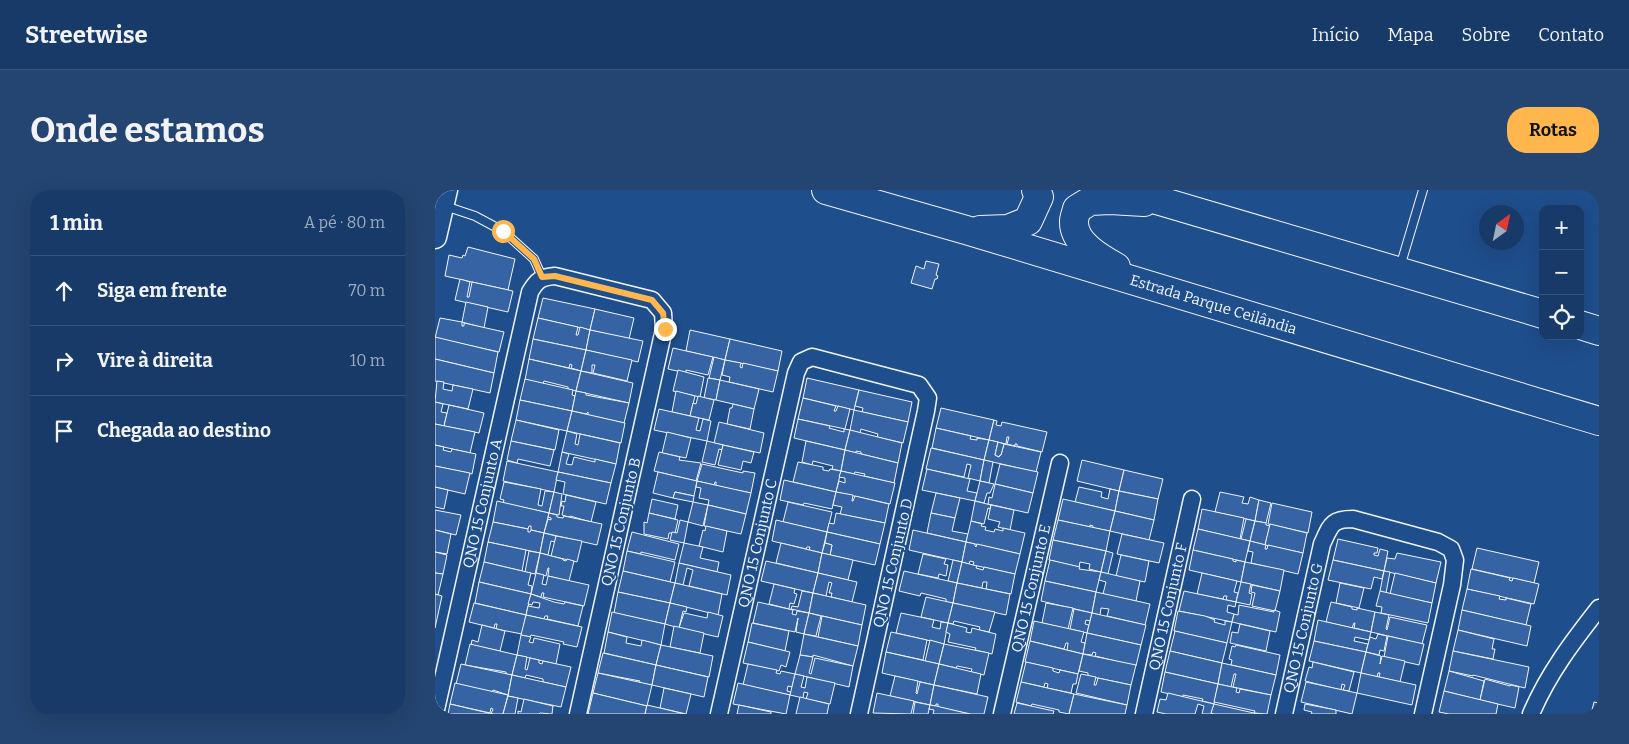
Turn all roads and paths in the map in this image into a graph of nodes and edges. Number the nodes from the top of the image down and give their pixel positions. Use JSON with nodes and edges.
{"nodes":[{"id":1,"x":826,"y":190,"type":"edge"},
{"id":2,"x":1036,"y":190,"type":"edge"},
{"id":3,"x":1123,"y":190,"type":"edge"},
{"id":4,"x":1423,"y":190,"type":"edge"},
{"id":5,"x":444,"y":198,"type":"edge"},
{"id":6,"x":1173,"y":205,"type":"junction"},
{"id":7,"x":966,"y":230,"type":"junction"},
{"id":8,"x":435,"y":237,"type":"edge"},
{"id":9,"x":1399,"y":272,"type":"junction"},
{"id":10,"x":542,"y":277,"type":"junction"},
{"id":11,"x":1154,"y":287,"type":"junction"},
{"id":12,"x":1539,"y":313,"type":"edge"},
{"id":13,"x":1584,"y":326,"type":"edge"},
{"id":14,"x":1599,"y":331,"type":"edge"},
{"id":15,"x":926,"y":411,"type":"joint"},
{"id":16,"x":1599,"y":421,"type":"edge"},
{"id":17,"x":1060,"y":463,"type":"dead end"},
{"id":18,"x":1192,"y":500,"type":"dead end"},
{"id":19,"x":1599,"y":608,"type":"edge"},
{"id":20,"x":435,"y":714,"type":"edge"},
{"id":21,"x":578,"y":714,"type":"edge"},
{"id":22,"x":719,"y":714,"type":"edge"},
{"id":23,"x":859,"y":714,"type":"edge"},
{"id":24,"x":1002,"y":714,"type":"edge"},
{"id":25,"x":1144,"y":714,"type":"edge"},
{"id":26,"x":1284,"y":714,"type":"edge"},
{"id":27,"x":1423,"y":714,"type":"edge"},
{"id":28,"x":1531,"y":714,"type":"edge"}],
"edges":[{"from":1,"to":7,"type":"highway","name":"Estrada Parque Ceilândia"},
{"from":2,"to":7,"type":"highway"},
{"from":3,"to":6,"type":"highway"},
{"from":4,"to":9,"type":"lane"},
{"from":5,"to":8,"type":"main road"},
{"from":5,"to":10,"type":"lane"},
{"from":6,"to":9,"type":"highway"},
{"from":6,"to":11,"type":"highway"},
{"from":7,"to":11,"type":"highway","name":"Estrada Parque Ceilândia"},
{"from":9,"to":12,"type":"highway"},
{"from":10,"to":20,"type":"street","name":"QNO 15 Conjunto A"},
{"from":10,"to":21,"type":"street","name":"QNO 15 Conjunto B"},
{"from":11,"to":16,"type":"highway","name":"Estrada Parque Ceilândia"},
{"from":13,"to":14,"type":"highway"},
{"from":15,"to":22,"type":"street","name":"QNO 15 Conjunto C"},
{"from":15,"to":23,"type":"street","name":"QNO 15 Conjunto D"},
{"from":17,"to":24,"type":"street","name":"QNO 15 Conjunto E"},
{"from":18,"to":25,"type":"street","name":"QNO 15 Conjunto F"},
{"from":19,"to":28,"type":"street"},
{"from":26,"to":27,"type":"street","name":"QNO 15 Conjunto G"}]}
